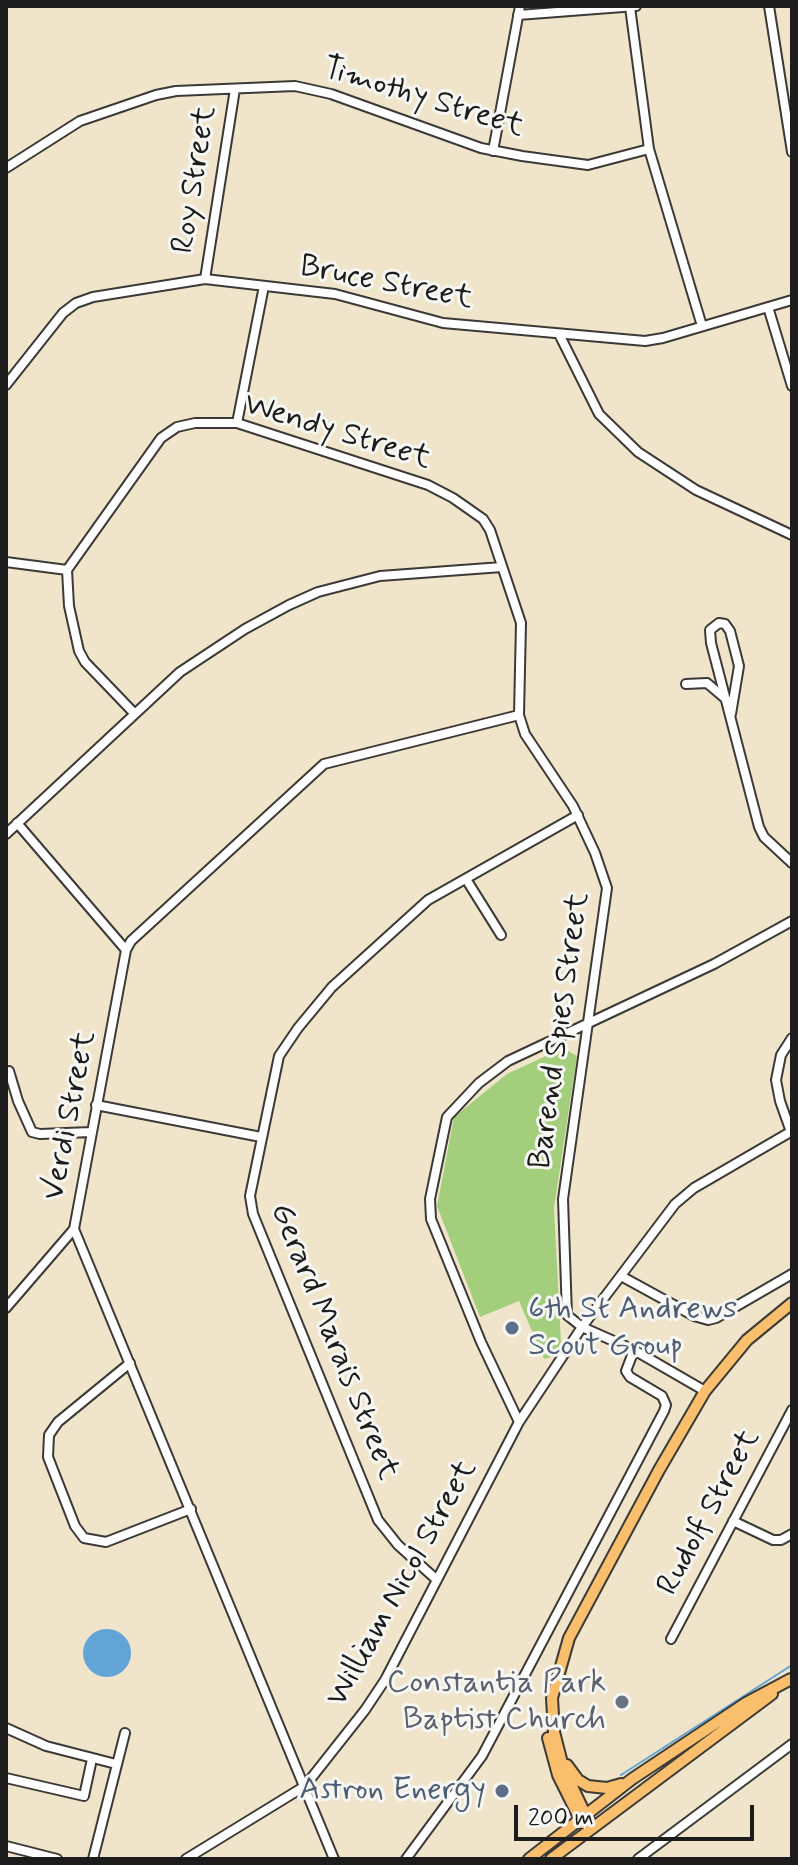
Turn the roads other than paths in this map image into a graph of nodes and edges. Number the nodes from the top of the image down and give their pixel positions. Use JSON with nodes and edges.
{"nodes":[{"id":1,"x":636,"y":6,"type":"edge"},
{"id":2,"x":769,"y":6,"type":"edge"},
{"id":3,"x":630,"y":7,"type":"edge"},
{"id":4,"x":519,"y":11,"type":"edge"},
{"id":5,"x":235,"y":89,"type":"junction"},
{"id":6,"x":649,"y":149,"type":"junction"},
{"id":7,"x":493,"y":151,"type":"junction"},
{"id":8,"x":792,"y":152,"type":"edge"},
{"id":9,"x":6,"y":168,"type":"edge"},
{"id":10,"x":205,"y":279,"type":"junction"},
{"id":11,"x":264,"y":286,"type":"junction"},
{"id":12,"x":792,"y":300,"type":"edge"},
{"id":13,"x":768,"y":307,"type":"junction"},
{"id":14,"x":702,"y":326,"type":"junction"},
{"id":15,"x":559,"y":334,"type":"junction"},
{"id":16,"x":6,"y":385,"type":"edge"},
{"id":17,"x":792,"y":386,"type":"edge"},
{"id":18,"x":237,"y":423,"type":"junction"},
{"id":19,"x":792,"y":535,"type":"edge"},
{"id":20,"x":6,"y":562,"type":"edge"},
{"id":21,"x":502,"y":567,"type":"junction"},
{"id":22,"x":67,"y":570,"type":"junction"},
{"id":23,"x":686,"y":684,"type":"dead end"},
{"id":24,"x":727,"y":700,"type":"junction"},
{"id":25,"x":134,"y":713,"type":"junction"},
{"id":26,"x":731,"y":714,"type":"junction"},
{"id":27,"x":519,"y":715,"type":"junction"},
{"id":28,"x":578,"y":815,"type":"junction"},
{"id":29,"x":17,"y":823,"type":"junction"},
{"id":30,"x":6,"y":834,"type":"edge"},
{"id":31,"x":792,"y":863,"type":"edge"},
{"id":32,"x":466,"y":879,"type":"junction"},
{"id":33,"x":792,"y":921,"type":"edge"},
{"id":34,"x":501,"y":935,"type":"dead end"},
{"id":35,"x":126,"y":950,"type":"junction"},
{"id":36,"x":588,"y":1023,"type":"junction"},
{"id":37,"x":792,"y":1038,"type":"edge"},
{"id":38,"x":9,"y":1071,"type":"dead end"},
{"id":39,"x":96,"y":1105,"type":"junction"},
{"id":40,"x":791,"y":1131,"type":"edge"},
{"id":41,"x":91,"y":1132,"type":"junction"},
{"id":42,"x":261,"y":1137,"type":"junction"},
{"id":43,"x":74,"y":1229,"type":"junction"},
{"id":44,"x":792,"y":1274,"type":"edge"},
{"id":45,"x":621,"y":1276,"type":"junction"},
{"id":46,"x":792,"y":1303,"type":"edge"},
{"id":47,"x":6,"y":1307,"type":"edge"},
{"id":48,"x":582,"y":1327,"type":"junction"},
{"id":49,"x":634,"y":1350,"type":"junction"},
{"id":50,"x":130,"y":1363,"type":"junction"},
{"id":51,"x":705,"y":1391,"type":"junction"},
{"id":52,"x":792,"y":1410,"type":"edge"},
{"id":53,"x":519,"y":1422,"type":"junction"},
{"id":54,"x":191,"y":1509,"type":"junction"},
{"id":55,"x":733,"y":1521,"type":"junction"},
{"id":56,"x":792,"y":1534,"type":"edge"},
{"id":57,"x":437,"y":1580,"type":"junction"},
{"id":58,"x":569,"y":1638,"type":"junction"},
{"id":59,"x":671,"y":1639,"type":"dead end"},
{"id":60,"x":791,"y":1678,"type":"edge"},
{"id":61,"x":6,"y":1728,"type":"edge"},
{"id":62,"x":125,"y":1733,"type":"dead end"},
{"id":63,"x":792,"y":1744,"type":"edge"},
{"id":64,"x":556,"y":1746,"type":"junction"},
{"id":65,"x":92,"y":1759,"type":"junction"},
{"id":66,"x":116,"y":1764,"type":"junction"},
{"id":67,"x":6,"y":1778,"type":"edge"},
{"id":68,"x":632,"y":1779,"type":"junction"},
{"id":69,"x":305,"y":1786,"type":"junction"},
{"id":70,"x":583,"y":1818,"type":"junction"},
{"id":71,"x":590,"y":1828,"type":"junction"},
{"id":72,"x":6,"y":1846,"type":"edge"},
{"id":73,"x":57,"y":1859,"type":"edge"},
{"id":74,"x":93,"y":1859,"type":"edge"},
{"id":75,"x":186,"y":1859,"type":"edge"},
{"id":76,"x":334,"y":1859,"type":"edge"},
{"id":77,"x":406,"y":1859,"type":"edge"},
{"id":78,"x":529,"y":1859,"type":"edge"},
{"id":79,"x":551,"y":1859,"type":"edge"},
{"id":80,"x":638,"y":1859,"type":"edge"}],
"edges":[{"from":1,"to":3,"type":"street"},
{"from":2,"to":8,"type":"street"},
{"from":3,"to":4,"type":"street"},
{"from":3,"to":6,"type":"street"},
{"from":4,"to":7,"type":"street"},
{"from":5,"to":7,"type":"street","name":"Timothy Street"},
{"from":5,"to":9,"type":"street","name":"Timothy Street"},
{"from":5,"to":10,"type":"street","name":"Roy Street"},
{"from":6,"to":7,"type":"street","name":"Timothy Street"},
{"from":6,"to":14,"type":"street"},
{"from":10,"to":11,"type":"street","name":"Bruce Street"},
{"from":10,"to":16,"type":"street","name":"Bruce Street"},
{"from":11,"to":15,"type":"street","name":"Bruce Street"},
{"from":11,"to":18,"type":"street"},
{"from":12,"to":13,"type":"street","name":"Bruce Street"},
{"from":13,"to":14,"type":"street","name":"Bruce Street"},
{"from":13,"to":17,"type":"street"},
{"from":14,"to":15,"type":"street","name":"Bruce Street"},
{"from":15,"to":19,"type":"street"},
{"from":18,"to":21,"type":"street","name":"Wendy Street"},
{"from":18,"to":22,"type":"street","name":"Wendy Street"},
{"from":20,"to":22,"type":"street"},
{"from":21,"to":25,"type":"street"},
{"from":21,"to":27,"type":"street","name":"Barend Spies Street"},
{"from":22,"to":25,"type":"street"},
{"from":23,"to":24,"type":"street"},
{"from":24,"to":26,"type":"street"},
{"from":24,"to":26,"type":"street"},
{"from":25,"to":29,"type":"street"},
{"from":26,"to":31,"type":"street"},
{"from":27,"to":28,"type":"street","name":"Barend Spies Street"},
{"from":27,"to":35,"type":"street"},
{"from":28,"to":32,"type":"street","name":"Gerard Marais Street"},
{"from":28,"to":36,"type":"street","name":"Barend Spies Street"},
{"from":29,"to":30,"type":"street"},
{"from":29,"to":35,"type":"street"},
{"from":32,"to":34,"type":"street"},
{"from":32,"to":42,"type":"street","name":"Gerard Marais Street"},
{"from":33,"to":36,"type":"street"},
{"from":35,"to":39,"type":"street","name":"Verdi Street"},
{"from":36,"to":48,"type":"street","name":"Barend Spies Street"},
{"from":36,"to":53,"type":"street"},
{"from":37,"to":40,"type":"street"},
{"from":38,"to":41,"type":"street"},
{"from":39,"to":41,"type":"street","name":"Verdi Street"},
{"from":39,"to":42,"type":"street"},
{"from":40,"to":45,"type":"street","name":"William Nicol Street"},
{"from":41,"to":43,"type":"street","name":"Verdi Street"},
{"from":42,"to":57,"type":"street","name":"Gerard Marais Street"},
{"from":43,"to":47,"type":"street"},
{"from":43,"to":50,"type":"street","name":"Verdi Street"},
{"from":44,"to":45,"type":"street"},
{"from":45,"to":48,"type":"street","name":"William Nicol Street"},
{"from":46,"to":51,"type":"main road"},
{"from":48,"to":49,"type":"street"},
{"from":48,"to":53,"type":"street","name":"William Nicol Street"},
{"from":49,"to":51,"type":"street"},
{"from":49,"to":77,"type":"street"},
{"from":50,"to":54,"type":"street","name":"Verdi Street"},
{"from":50,"to":54,"type":"street"},
{"from":51,"to":58,"type":"main road"},
{"from":52,"to":55,"type":"street","name":"Rudolf Street"},
{"from":53,"to":57,"type":"street","name":"William Nicol Street"},
{"from":54,"to":69,"type":"street","name":"Verdi Street"},
{"from":55,"to":56,"type":"street"},
{"from":55,"to":59,"type":"street","name":"Rudolf Street"},
{"from":57,"to":69,"type":"street","name":"William Nicol Street"},
{"from":58,"to":64,"type":"main road"},
{"from":58,"to":70,"type":"main road"},
{"from":60,"to":68,"type":"main road"},
{"from":60,"to":71,"type":"main road"},
{"from":61,"to":65,"type":"street"},
{"from":62,"to":66,"type":"street"},
{"from":63,"to":80,"type":"street"},
{"from":64,"to":68,"type":"main road"},
{"from":64,"to":70,"type":"main road"},
{"from":65,"to":66,"type":"street"},
{"from":65,"to":67,"type":"street"},
{"from":66,"to":74,"type":"street"},
{"from":68,"to":70,"type":"main road"},
{"from":69,"to":75,"type":"street","name":"William Nicol Street"},
{"from":69,"to":76,"type":"street","name":"Verdi Street"},
{"from":70,"to":71,"type":"main road"},
{"from":70,"to":78,"type":"main road"},
{"from":71,"to":79,"type":"main road"},
{"from":72,"to":73,"type":"street"}]}
